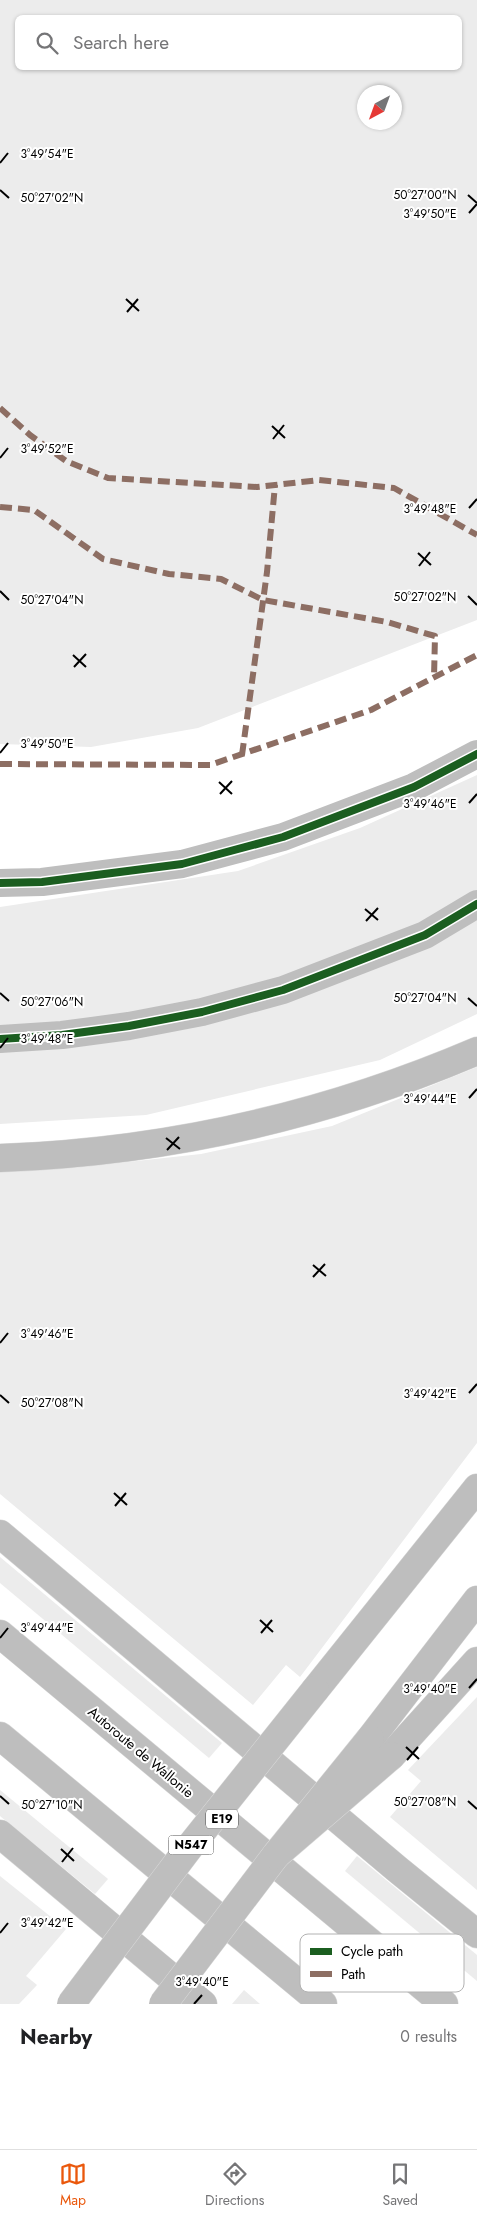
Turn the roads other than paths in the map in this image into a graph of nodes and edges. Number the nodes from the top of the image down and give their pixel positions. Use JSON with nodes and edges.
{"nodes":[{"id":1,"x":477,"y":754,"type":"edge"},
{"id":2,"x":0,"y":883,"type":"edge"},
{"id":3,"x":477,"y":904,"type":"edge"},
{"id":4,"x":0,"y":1039,"type":"edge"},
{"id":5,"x":477,"y":1051,"type":"edge"},
{"id":6,"x":0,"y":1158,"type":"edge"},
{"id":7,"x":477,"y":1488,"type":"edge"},
{"id":8,"x":0,"y":1534,"type":"edge"},
{"id":9,"x":477,"y":1600,"type":"edge"},
{"id":10,"x":0,"y":1634,"type":"edge"},
{"id":11,"x":477,"y":1661,"type":"edge"},
{"id":12,"x":0,"y":1736,"type":"edge"},
{"id":13,"x":0,"y":1834,"type":"edge"},
{"id":14,"x":276,"y":1855,"type":"junction"},
{"id":15,"x":360,"y":1934,"type":"edge"},
{"id":16,"x":477,"y":1934,"type":"edge"},
{"id":17,"x":300,"y":1985,"type":"edge"},
{"id":18,"x":309,"y":1992,"type":"edge"},
{"id":19,"x":430,"y":1992,"type":"edge"},
{"id":20,"x":71,"y":2004,"type":"edge"},
{"id":21,"x":163,"y":2004,"type":"edge"},
{"id":22,"x":203,"y":2004,"type":"edge"},
{"id":23,"x":323,"y":2004,"type":"edge"},
{"id":24,"x":444,"y":2004,"type":"edge"}],
"edges":[{"from":1,"to":2,"type":"main road"},
{"from":3,"to":4,"type":"main road"},
{"from":5,"to":6,"type":"main road"},
{"from":7,"to":20,"type":"main road","number":"N547","bridge":true},
{"from":8,"to":16,"type":"main road"},
{"from":9,"to":14,"type":"main road","bridge":true},
{"from":10,"to":15,"type":"main road","name":"Autoroute de Wallonie","number":"E19"},
{"from":11,"to":14,"type":"main road","bridge":true},
{"from":12,"to":17,"type":"main road"},
{"from":13,"to":22,"type":"main road"},
{"from":14,"to":21,"type":"main road","bridge":true},
{"from":18,"to":23,"type":"main road"},
{"from":19,"to":24,"type":"main road","name":"Autoroute de Wallonie","number":"E19"}]}
